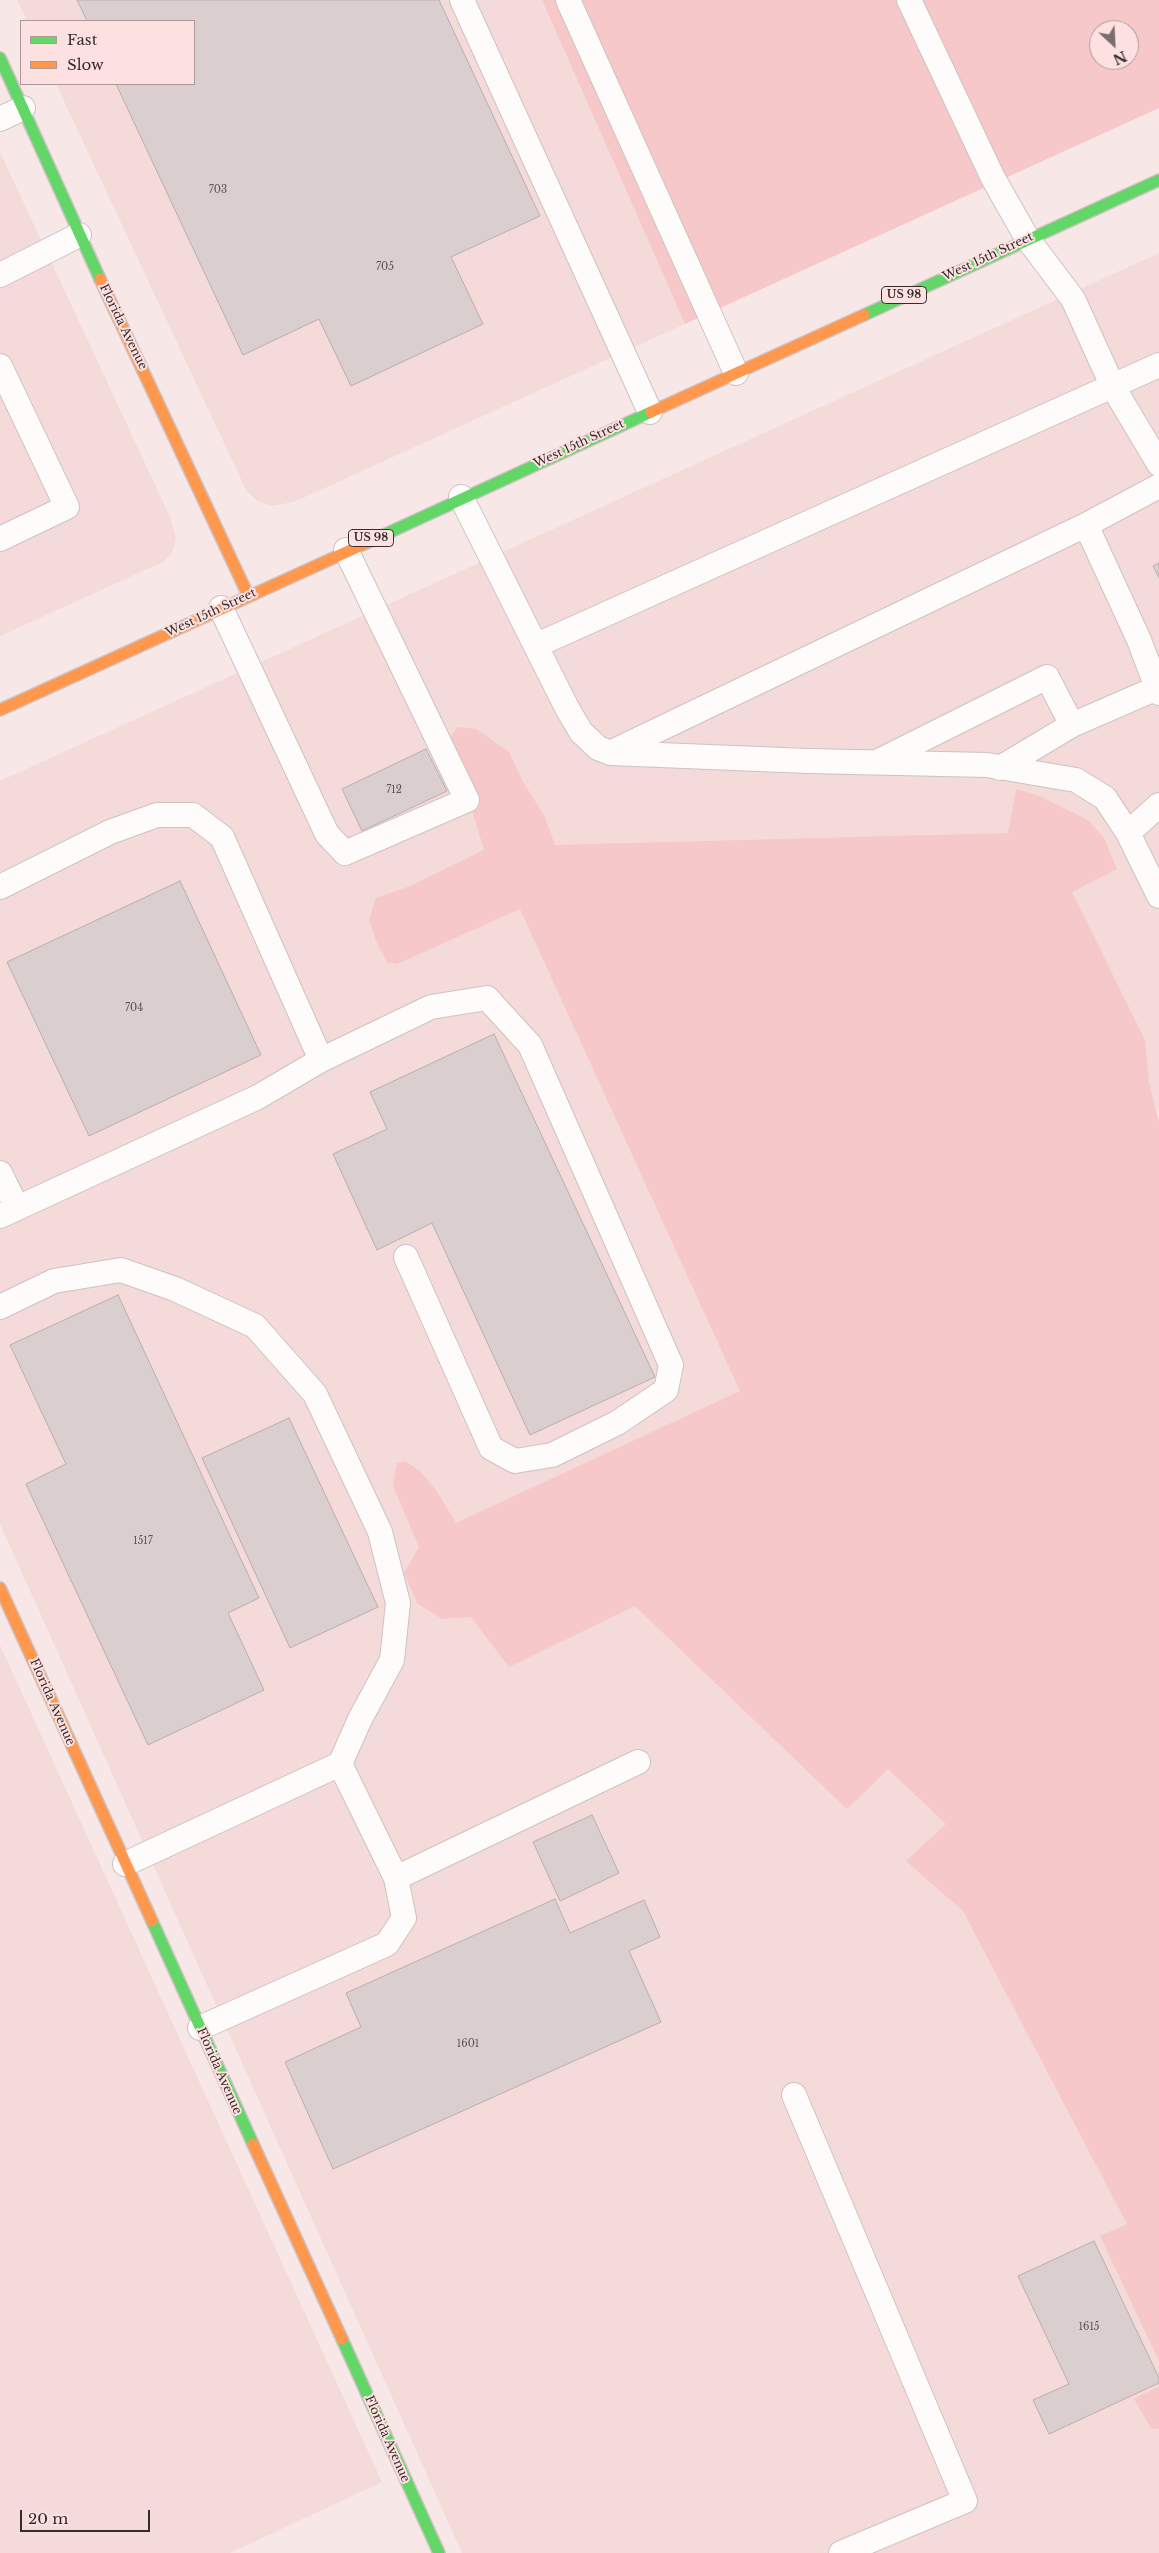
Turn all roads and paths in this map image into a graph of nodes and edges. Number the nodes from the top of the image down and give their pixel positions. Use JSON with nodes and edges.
{"nodes":[{"id":1,"x":462,"y":0,"type":"edge"},
{"id":2,"x":568,"y":0,"type":"edge"},
{"id":3,"x":909,"y":0,"type":"edge"},
{"id":4,"x":0,"y":58,"type":"edge"},
{"id":5,"x":23,"y":108,"type":"junction"},
{"id":6,"x":0,"y":119,"type":"edge"},
{"id":7,"x":1159,"y":180,"type":"edge"},
{"id":8,"x":78,"y":236,"type":"junction"},
{"id":9,"x":1027,"y":238,"type":"junction"},
{"id":10,"x":0,"y":274,"type":"edge"},
{"id":11,"x":1159,"y":365,"type":"edge"},
{"id":12,"x":736,"y":373,"type":"junction"},
{"id":13,"x":3,"y":380,"type":"edge"},
{"id":14,"x":1113,"y":387,"type":"junction"},
{"id":15,"x":650,"y":412,"type":"junction"},
{"id":16,"x":1159,"y":464,"type":"edge"},
{"id":17,"x":1159,"y":486,"type":"edge"},
{"id":18,"x":461,"y":498,"type":"junction"},
{"id":19,"x":1086,"y":525,"type":"junction"},
{"id":20,"x":0,"y":539,"type":"edge"},
{"id":21,"x":346,"y":550,"type":"junction"},
{"id":22,"x":248,"y":596,"type":"junction"},
{"id":23,"x":221,"y":608,"type":"junction"},
{"id":24,"x":537,"y":645,"type":"junction"},
{"id":25,"x":1158,"y":690,"type":"edge"},
{"id":26,"x":0,"y":710,"type":"edge"},
{"id":27,"x":1072,"y":725,"type":"junction"},
{"id":28,"x":611,"y":753,"type":"junction"},
{"id":29,"x":874,"y":763,"type":"junction"},
{"id":30,"x":1000,"y":768,"type":"junction"},
{"id":31,"x":1159,"y":806,"type":"edge"},
{"id":32,"x":1128,"y":833,"type":"junction"},
{"id":33,"x":0,"y":887,"type":"edge"},
{"id":34,"x":1159,"y":896,"type":"edge"},
{"id":35,"x":322,"y":1060,"type":"junction"},
{"id":36,"x":0,"y":1173,"type":"edge"},
{"id":37,"x":8,"y":1212,"type":"edge"},
{"id":38,"x":406,"y":1256,"type":"dead end"},
{"id":39,"x":0,"y":1307,"type":"edge"},
{"id":40,"x":0,"y":1588,"type":"edge"},
{"id":41,"x":638,"y":1762,"type":"dead end"},
{"id":42,"x":340,"y":1764,"type":"junction"},
{"id":43,"x":125,"y":1864,"type":"junction"},
{"id":44,"x":396,"y":1878,"type":"junction"},
{"id":45,"x":200,"y":2028,"type":"junction"},
{"id":46,"x":794,"y":2095,"type":"dead end"},
{"id":47,"x":438,"y":2553,"type":"edge"},
{"id":48,"x":841,"y":2553,"type":"edge"}],
"edges":[{"from":1,"to":15,"type":"lane"},
{"from":2,"to":12,"type":"lane"},
{"from":3,"to":9,"type":"lane"},
{"from":4,"to":5,"type":"main road","name":"Florida Avenue"},
{"from":5,"to":6,"type":"lane"},
{"from":5,"to":8,"type":"main road","name":"Florida Avenue"},
{"from":7,"to":9,"type":"main road","name":"West 15th Street","number":"US 98"},
{"from":8,"to":10,"type":"lane"},
{"from":8,"to":22,"type":"main road","name":"Florida Avenue"},
{"from":9,"to":12,"type":"main road","name":"West 15th Street","number":"US 98"},
{"from":9,"to":14,"type":"lane"},
{"from":11,"to":14,"type":"lane"},
{"from":12,"to":15,"type":"main road","name":"West 15th Street","number":"US 98"},
{"from":13,"to":20,"type":"lane"},
{"from":14,"to":16,"type":"lane"},
{"from":14,"to":24,"type":"lane"},
{"from":15,"to":18,"type":"main road","name":"West 15th Street","number":"US 98"},
{"from":17,"to":19,"type":"lane"},
{"from":18,"to":21,"type":"main road","name":"West 15th Street","number":"US 98"},
{"from":18,"to":24,"type":"lane"},
{"from":19,"to":25,"type":"lane"},
{"from":19,"to":28,"type":"lane"},
{"from":21,"to":22,"type":"main road","name":"West 15th Street","number":"US 98"},
{"from":21,"to":23,"type":"lane"},
{"from":22,"to":23,"type":"main road","name":"West 15th Street","number":"US 98"},
{"from":23,"to":26,"type":"main road","name":"West 15th Street","number":"US 98"},
{"from":24,"to":28,"type":"lane"},
{"from":25,"to":27,"type":"lane"},
{"from":27,"to":29,"type":"lane"},
{"from":27,"to":30,"type":"lane"},
{"from":28,"to":29,"type":"lane"},
{"from":29,"to":30,"type":"lane"},
{"from":30,"to":32,"type":"lane"},
{"from":31,"to":32,"type":"lane"},
{"from":32,"to":34,"type":"lane"},
{"from":33,"to":35,"type":"lane"},
{"from":35,"to":37,"type":"lane"},
{"from":35,"to":38,"type":"lane"},
{"from":36,"to":37,"type":"lane"},
{"from":39,"to":42,"type":"lane"},
{"from":40,"to":43,"type":"main road","name":"Florida Avenue"},
{"from":41,"to":44,"type":"lane"},
{"from":42,"to":43,"type":"lane"},
{"from":42,"to":44,"type":"lane"},
{"from":43,"to":45,"type":"main road","name":"Florida Avenue"},
{"from":44,"to":45,"type":"lane"},
{"from":45,"to":47,"type":"main road","name":"Florida Avenue"},
{"from":46,"to":48,"type":"lane"}]}
